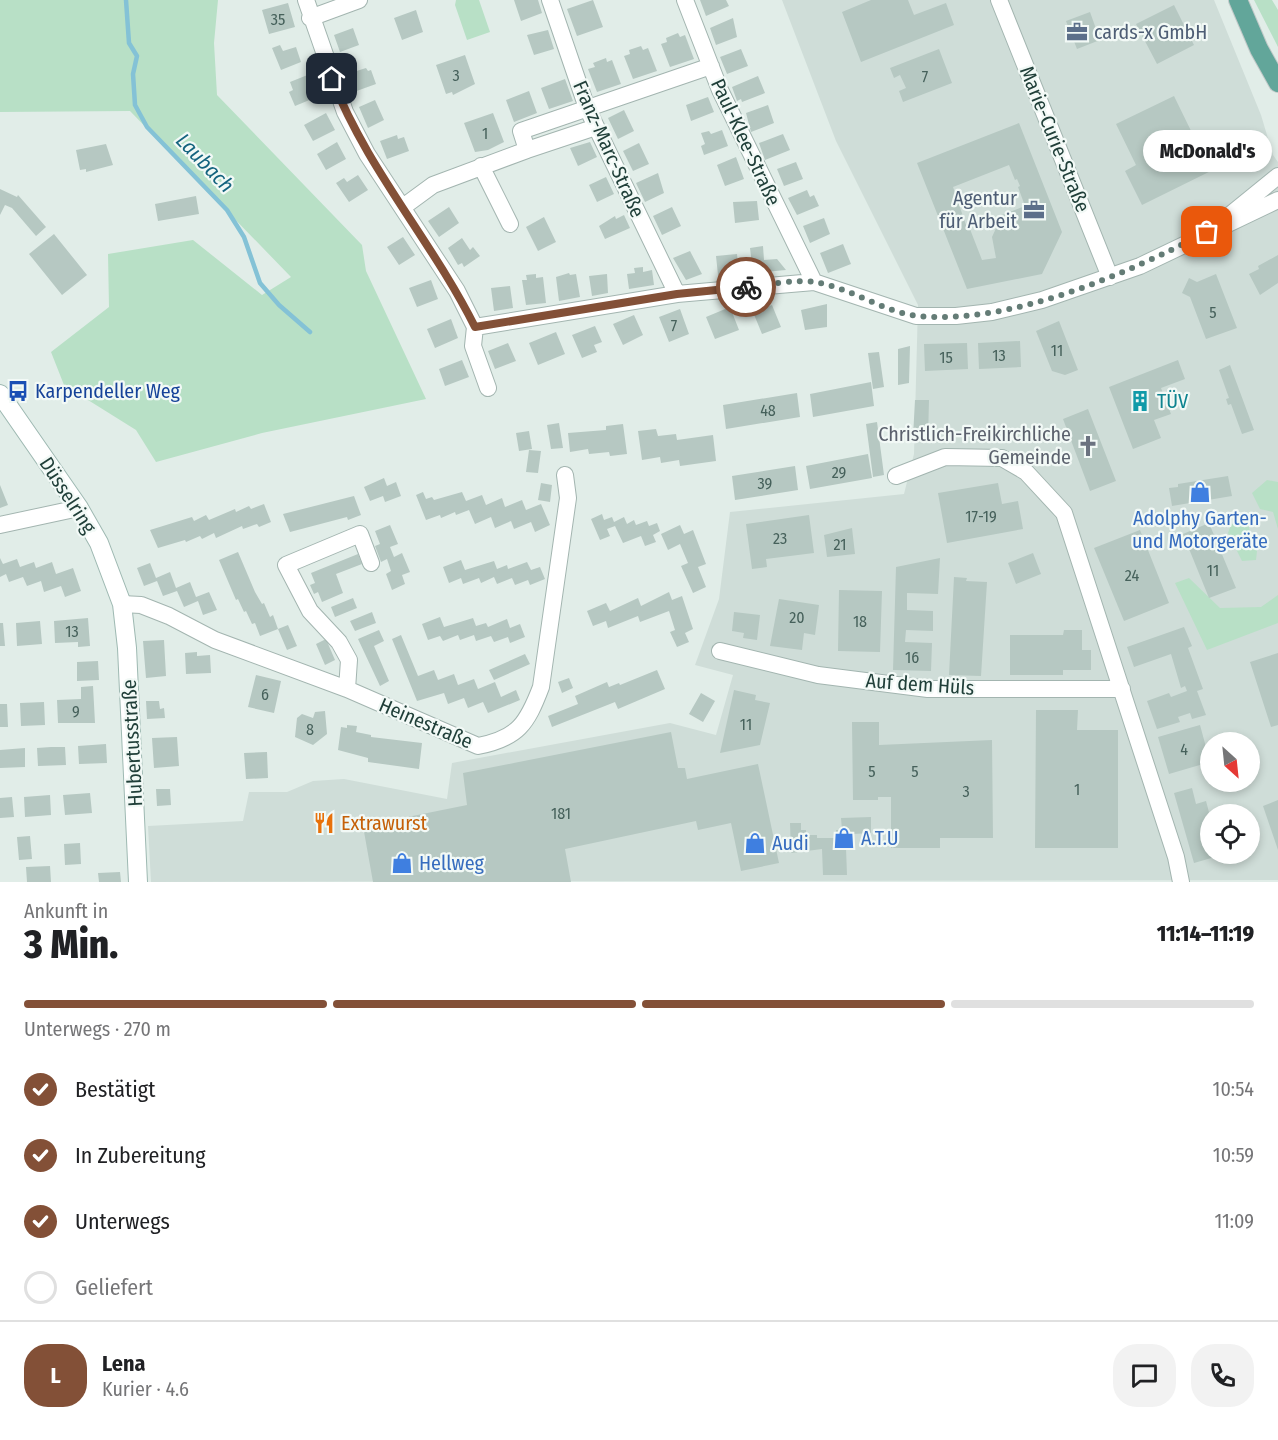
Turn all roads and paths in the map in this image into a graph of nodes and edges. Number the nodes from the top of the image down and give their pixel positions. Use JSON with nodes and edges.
{"nodes":[{"id":1,"x":306,"y":0,"type":"edge"},
{"id":2,"x":359,"y":0,"type":"edge"},
{"id":3,"x":550,"y":0,"type":"edge"},
{"id":4,"x":685,"y":0,"type":"edge"},
{"id":5,"x":999,"y":0,"type":"edge"},
{"id":6,"x":1238,"y":0,"type":"edge"},
{"id":7,"x":310,"y":18,"type":"junction"},
{"id":8,"x":711,"y":66,"type":"junction"},
{"id":9,"x":1278,"y":83,"type":"edge"},
{"id":10,"x":587,"y":108,"type":"junction"},
{"id":11,"x":596,"y":127,"type":"junction"},
{"id":12,"x":527,"y":150,"type":"junction"},
{"id":13,"x":481,"y":166,"type":"junction"},
{"id":14,"x":1278,"y":176,"type":"edge"},
{"id":15,"x":1278,"y":200,"type":"edge"},
{"id":16,"x":403,"y":207,"type":"junction"},
{"id":17,"x":510,"y":224,"type":"dead end"},
{"id":18,"x":1214,"y":229,"type":"junction"},
{"id":19,"x":1110,"y":277,"type":"junction"},
{"id":20,"x":814,"y":282,"type":"junction"},
{"id":21,"x":677,"y":294,"type":"junction"},
{"id":22,"x":475,"y":327,"type":"junction"},
{"id":23,"x":488,"y":388,"type":"dead end"},
{"id":24,"x":0,"y":394,"type":"edge"},
{"id":25,"x":565,"y":475,"type":"dead end"},
{"id":26,"x":896,"y":476,"type":"dead end"},
{"id":27,"x":79,"y":508,"type":"junction"},
{"id":28,"x":0,"y":525,"type":"edge"},
{"id":29,"x":371,"y":563,"type":"dead end"},
{"id":30,"x":122,"y":604,"type":"junction"},
{"id":31,"x":720,"y":651,"type":"dead end"},
{"id":32,"x":347,"y":689,"type":"junction"},
{"id":33,"x":1122,"y":689,"type":"junction"},
{"id":34,"x":138,"y":882,"type":"edge"},
{"id":35,"x":1181,"y":882,"type":"edge"}],
"edges":[{"from":1,"to":7,"type":"street"},
{"from":2,"to":7,"type":"street"},
{"from":3,"to":10,"type":"street","name":"Franz-Marc-Straße"},
{"from":4,"to":8,"type":"street","name":"Paul-Klee-Straße"},
{"from":5,"to":19,"type":"street","name":"Marie-Curie-Straße"},
{"from":6,"to":9,"type":"main road"},
{"from":7,"to":16,"type":"street"},
{"from":8,"to":10,"type":"street"},
{"from":8,"to":20,"type":"street","name":"Paul-Klee-Straße"},
{"from":10,"to":11,"type":"street","name":"Franz-Marc-Straße"},
{"from":10,"to":12,"type":"street"},
{"from":11,"to":12,"type":"street"},
{"from":11,"to":21,"type":"street","name":"Franz-Marc-Straße"},
{"from":12,"to":13,"type":"street"},
{"from":13,"to":16,"type":"street"},
{"from":13,"to":17,"type":"street"},
{"from":14,"to":18,"type":"street"},
{"from":15,"to":18,"type":"street"},
{"from":16,"to":22,"type":"street"},
{"from":18,"to":19,"type":"street"},
{"from":19,"to":20,"type":"street"},
{"from":20,"to":21,"type":"street"},
{"from":21,"to":22,"type":"street"},
{"from":22,"to":23,"type":"street"},
{"from":24,"to":27,"type":"street","name":"Düsselring"},
{"from":25,"to":32,"type":"street","name":"Heinestraße"},
{"from":26,"to":33,"type":"street"},
{"from":27,"to":28,"type":"street"},
{"from":27,"to":30,"type":"street","name":"Düsselring"},
{"from":29,"to":32,"type":"street"},
{"from":30,"to":32,"type":"street","name":"Heinestraße"},
{"from":30,"to":34,"type":"street","name":"Hubertusstraße"},
{"from":31,"to":33,"type":"street","name":"Auf dem Hüls"},
{"from":33,"to":35,"type":"street"}]}
